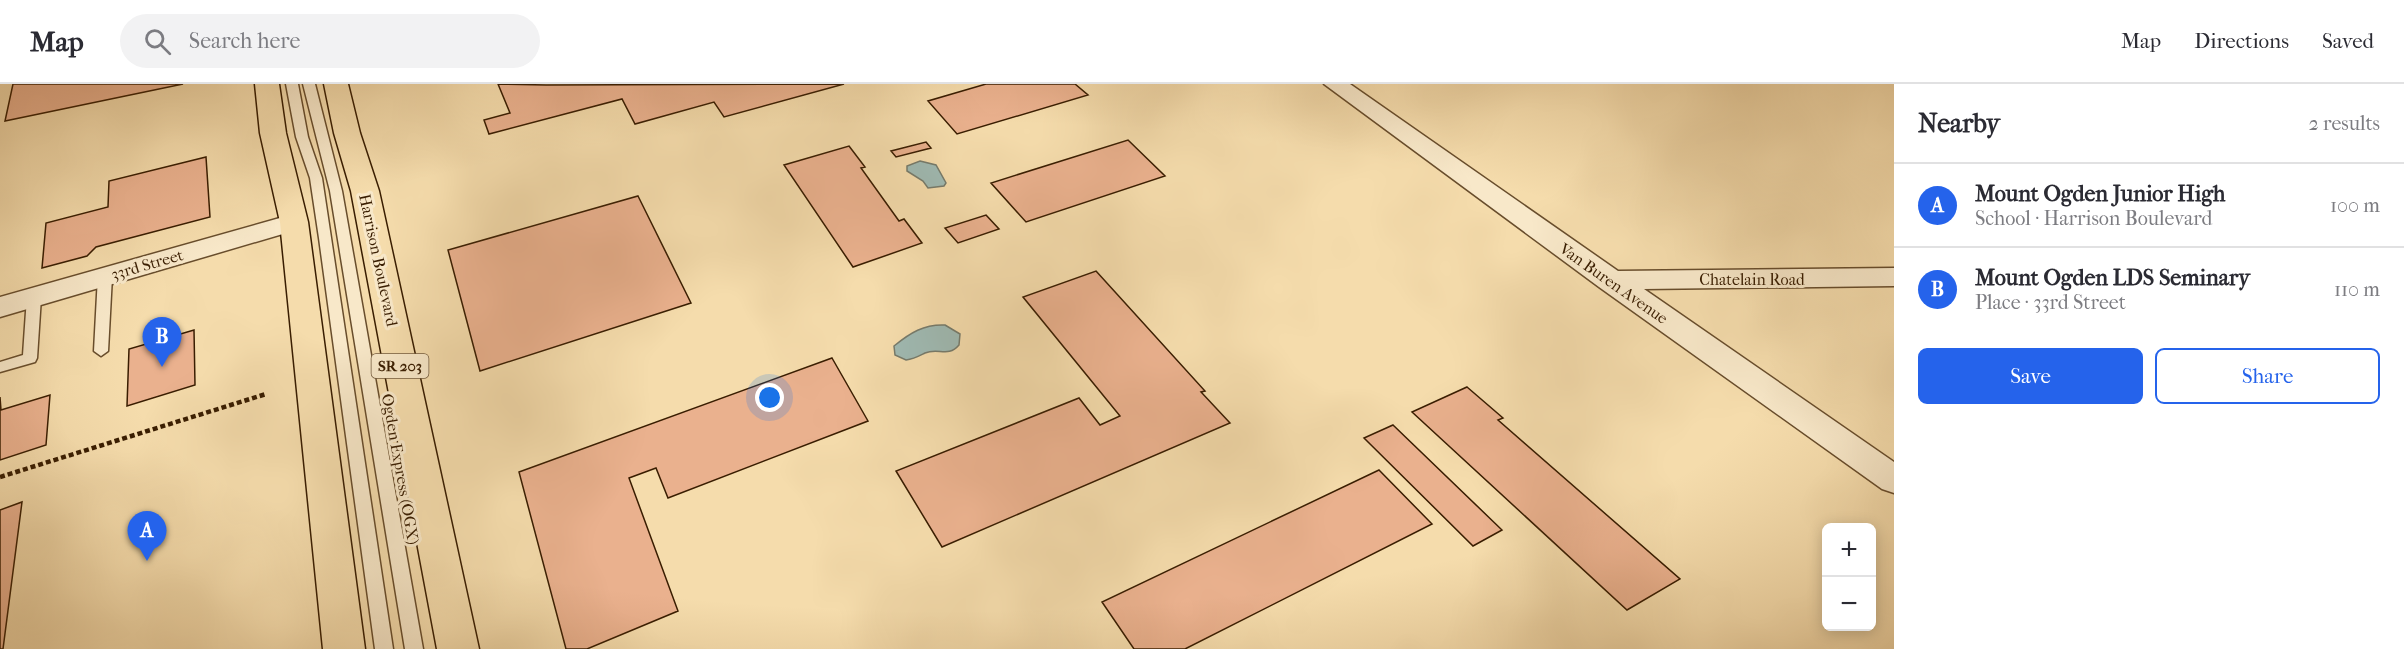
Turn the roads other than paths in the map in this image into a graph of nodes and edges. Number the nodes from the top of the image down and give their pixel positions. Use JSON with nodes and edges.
{"nodes":[{"id":1,"x":267,"y":84,"type":"edge"},
{"id":2,"x":292,"y":84,"type":"edge"},
{"id":3,"x":309,"y":84,"type":"edge"},
{"id":4,"x":336,"y":84,"type":"edge"},
{"id":5,"x":1335,"y":84,"type":"edge"},
{"id":6,"x":294,"y":222,"type":"junction"},
{"id":7,"x":105,"y":276,"type":"junction"},
{"id":8,"x":1894,"y":278,"type":"edge"},
{"id":9,"x":1609,"y":280,"type":"junction"},
{"id":10,"x":34,"y":297,"type":"junction"},
{"id":11,"x":0,"y":307,"type":"edge"},
{"id":12,"x":101,"y":351,"type":"dead end"},
{"id":13,"x":0,"y":367,"type":"edge"},
{"id":14,"x":1894,"y":480,"type":"edge"},
{"id":15,"x":344,"y":649,"type":"edge"},
{"id":16,"x":384,"y":649,"type":"edge"},
{"id":17,"x":414,"y":649,"type":"edge"},
{"id":18,"x":458,"y":649,"type":"edge"}],
"edges":[{"from":1,"to":6,"type":"main road"},
{"from":2,"to":16,"type":"lane"},
{"from":3,"to":17,"type":"lane","name":"Ogden Express (OGX)"},
{"from":4,"to":18,"type":"main road","name":"Harrison Boulevard","number":"SR 203"},
{"from":5,"to":9,"type":"street","name":"Van Buren Avenue"},
{"from":6,"to":7,"type":"street","name":"33rd Street"},
{"from":6,"to":15,"type":"main road"},
{"from":7,"to":10,"type":"street","name":"33rd Street"},
{"from":7,"to":12,"type":"lane"},
{"from":8,"to":9,"type":"street","name":"Chatelain Road"},
{"from":9,"to":14,"type":"street","name":"Van Buren Avenue"},
{"from":10,"to":11,"type":"street","name":"33rd Street"},
{"from":10,"to":13,"type":"lane"}]}
